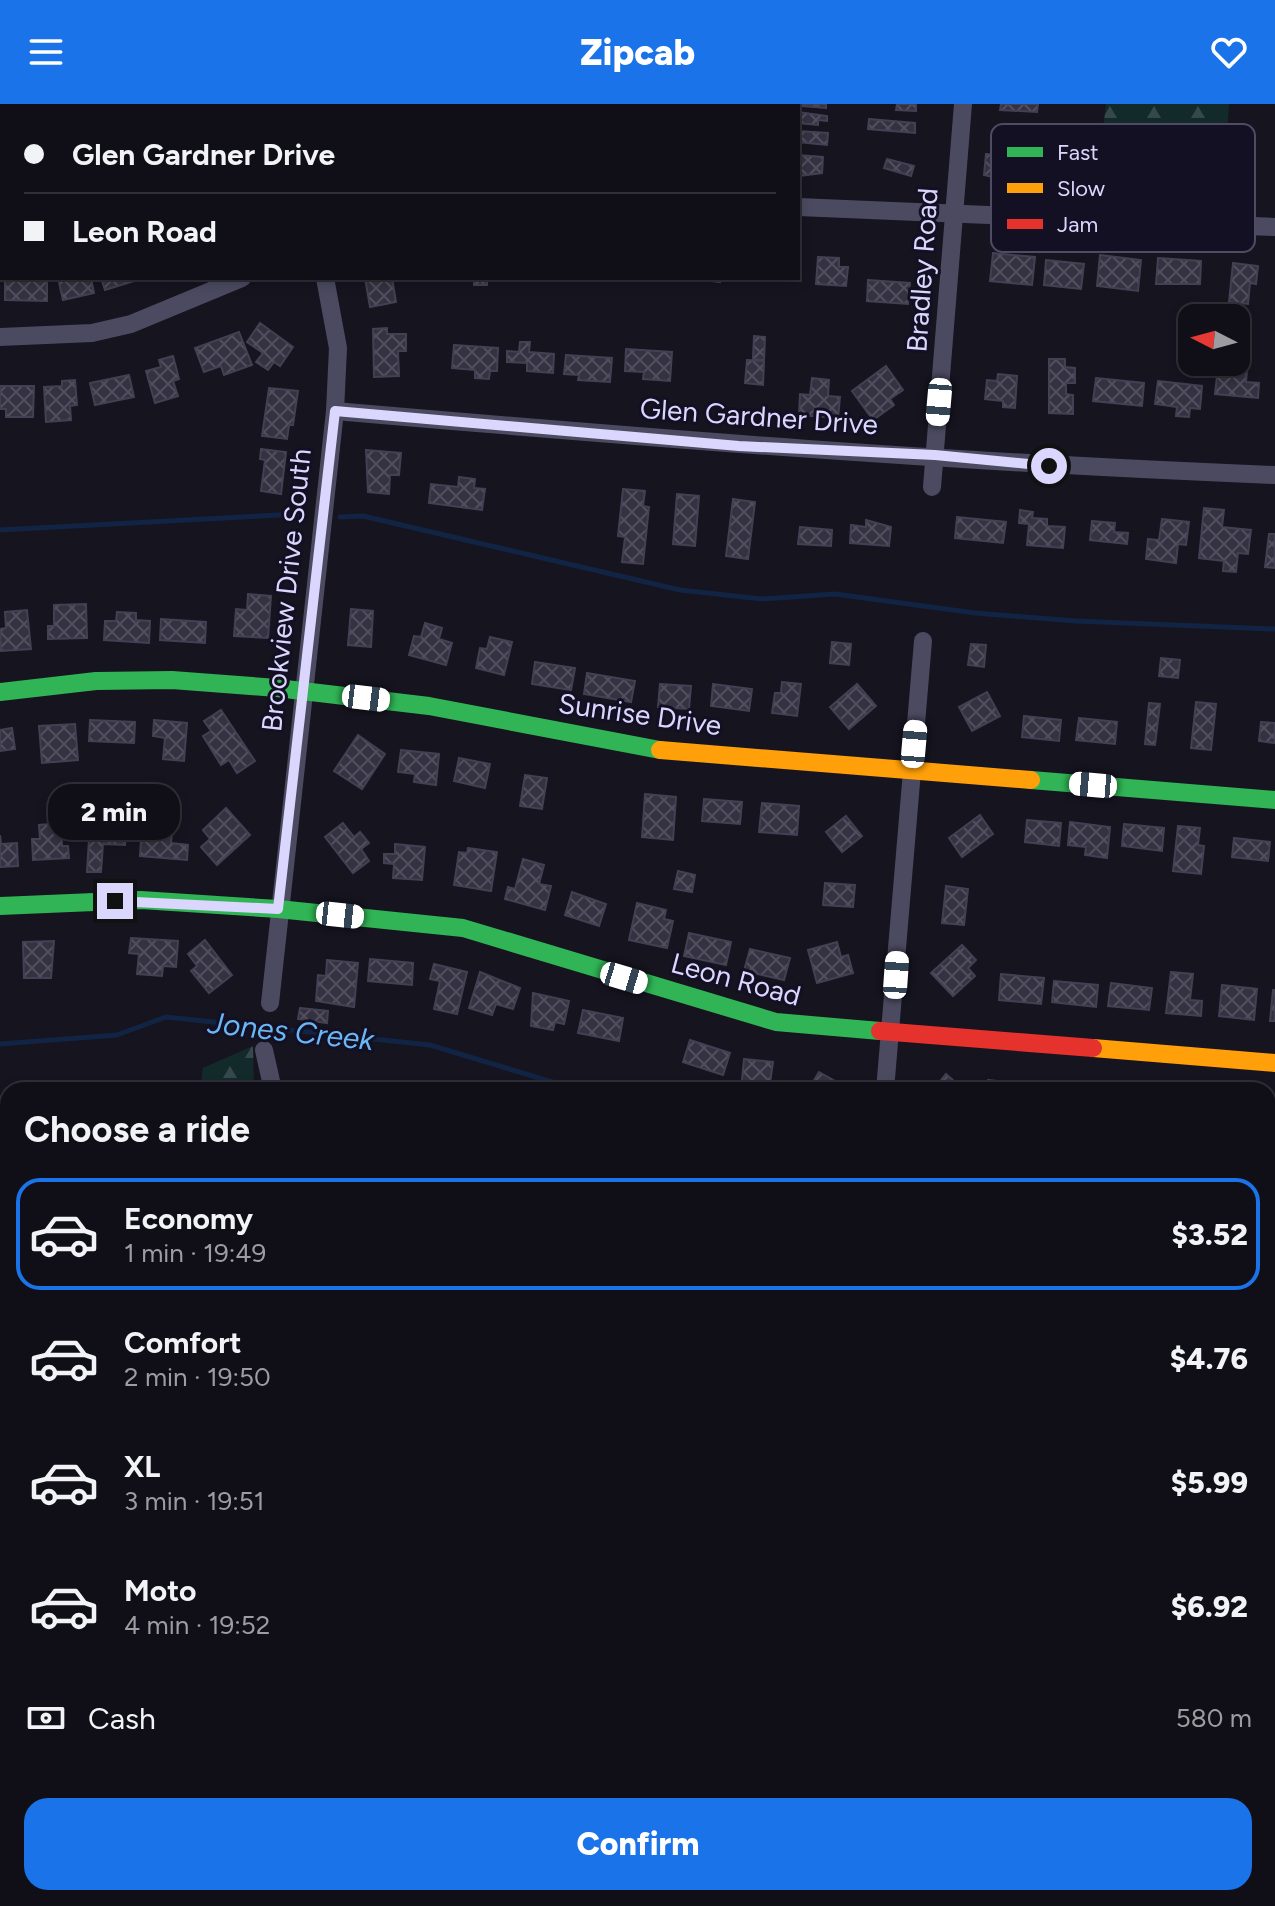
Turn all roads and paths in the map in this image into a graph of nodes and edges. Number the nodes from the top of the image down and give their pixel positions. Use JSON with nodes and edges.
{"nodes":[{"id":1,"x":963,"y":104,"type":"edge"},
{"id":2,"x":800,"y":207,"type":"edge"},
{"id":3,"x":954,"y":216,"type":"junction"},
{"id":4,"x":991,"y":217,"type":"edge"},
{"id":5,"x":1255,"y":226,"type":"edge"},
{"id":6,"x":1275,"y":227,"type":"edge"},
{"id":7,"x":237,"y":280,"type":"edge"},
{"id":8,"x":325,"y":280,"type":"edge"},
{"id":9,"x":0,"y":337,"type":"edge"},
{"id":10,"x":335,"y":411,"type":"junction"},
{"id":11,"x":935,"y":455,"type":"junction"},
{"id":12,"x":1275,"y":475,"type":"edge"},
{"id":13,"x":932,"y":487,"type":"dead end"},
{"id":14,"x":923,"y":641,"type":"dead end"},
{"id":15,"x":304,"y":691,"type":"junction"},
{"id":16,"x":0,"y":692,"type":"edge"},
{"id":17,"x":912,"y":770,"type":"junction"},
{"id":18,"x":1275,"y":800,"type":"edge"},
{"id":19,"x":0,"y":906,"type":"edge"},
{"id":20,"x":278,"y":909,"type":"junction"},
{"id":21,"x":270,"y":1003,"type":"dead end"},
{"id":22,"x":891,"y":1033,"type":"junction"},
{"id":23,"x":264,"y":1050,"type":"dead end"},
{"id":24,"x":1275,"y":1063,"type":"edge"},
{"id":25,"x":271,"y":1082,"type":"edge"},
{"id":26,"x":886,"y":1082,"type":"edge"}],
"edges":[{"from":1,"to":3,"type":"street","name":"Bradley Road"},
{"from":2,"to":3,"type":"street"},
{"from":3,"to":4,"type":"street"},
{"from":3,"to":11,"type":"street","name":"Bradley Road"},
{"from":5,"to":6,"type":"street"},
{"from":7,"to":9,"type":"street"},
{"from":8,"to":10,"type":"street","name":"Brookview Drive South"},
{"from":10,"to":11,"type":"street","name":"Glen Gardner Drive"},
{"from":10,"to":15,"type":"street","name":"Brookview Drive South"},
{"from":11,"to":12,"type":"street","name":"Glen Gardner Drive"},
{"from":11,"to":13,"type":"street","name":"Bradley Road"},
{"from":14,"to":17,"type":"street"},
{"from":15,"to":16,"type":"street","name":"Sunrise Drive"},
{"from":15,"to":17,"type":"street","name":"Sunrise Drive"},
{"from":15,"to":20,"type":"street","name":"Brookview Drive South"},
{"from":17,"to":18,"type":"street","name":"Sunrise Drive"},
{"from":17,"to":22,"type":"street"},
{"from":19,"to":20,"type":"street","name":"Leon Road"},
{"from":20,"to":21,"type":"street","name":"Brookview Drive South"},
{"from":20,"to":22,"type":"street","name":"Leon Road"},
{"from":22,"to":24,"type":"street","name":"Leon Road"},
{"from":22,"to":26,"type":"street"},
{"from":23,"to":25,"type":"street"}]}
